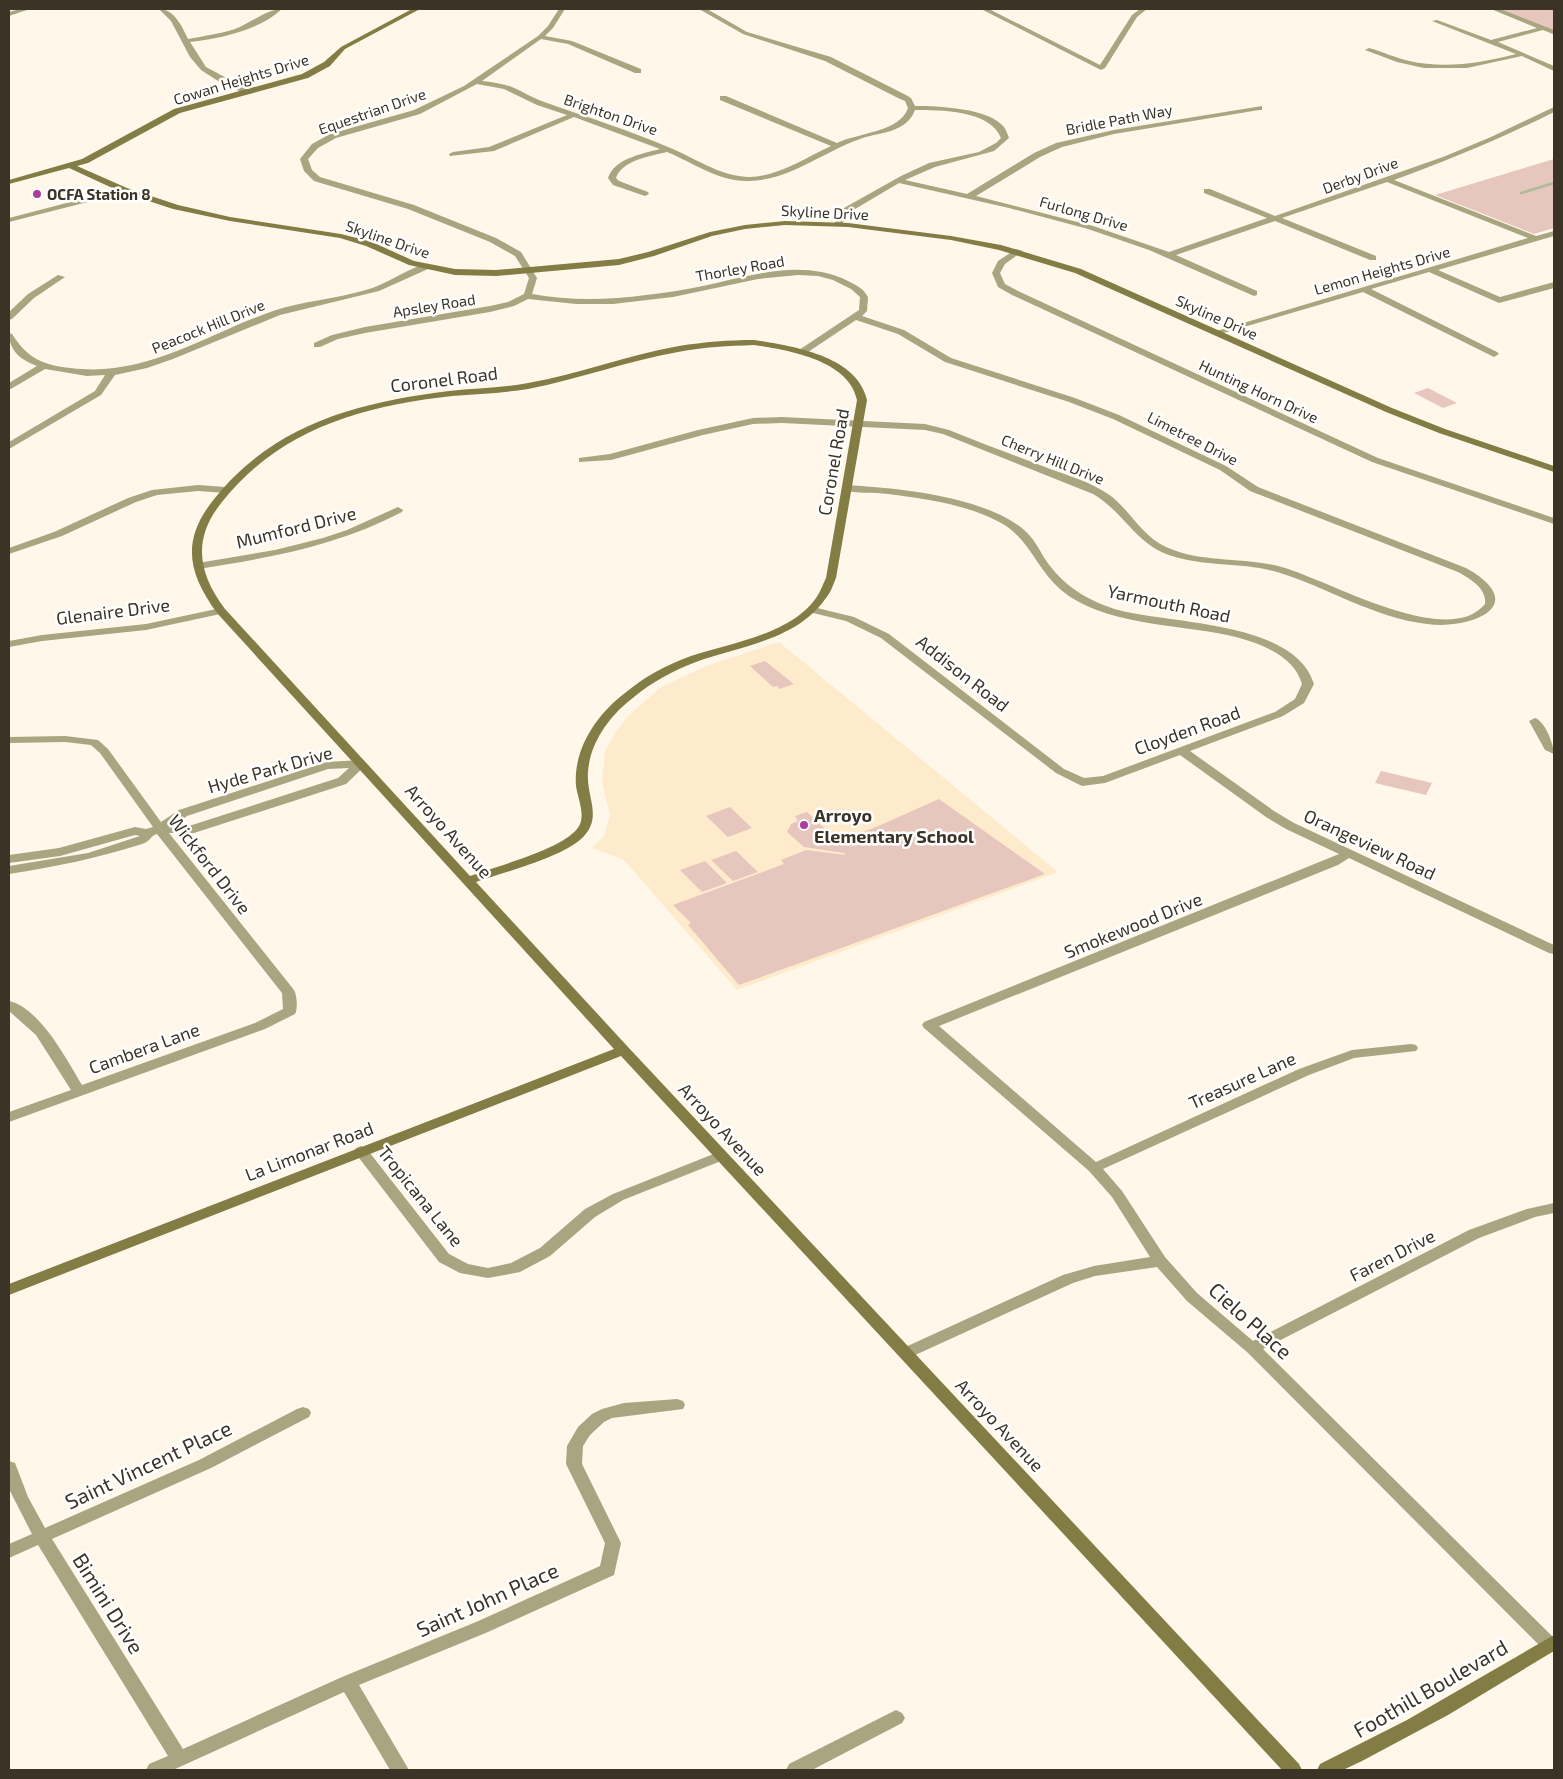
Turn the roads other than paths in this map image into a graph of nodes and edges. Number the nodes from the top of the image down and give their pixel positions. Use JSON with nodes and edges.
{"nodes":[{"id":1,"x":27,"y":9,"type":"edge"},
{"id":2,"x":162,"y":9,"type":"edge"},
{"id":3,"x":279,"y":9,"type":"edge"},
{"id":4,"x":417,"y":9,"type":"edge"},
{"id":5,"x":562,"y":9,"type":"edge"},
{"id":6,"x":702,"y":9,"type":"edge"},
{"id":7,"x":984,"y":9,"type":"edge"},
{"id":8,"x":1144,"y":9,"type":"edge"},
{"id":9,"x":1494,"y":9,"type":"edge"},
{"id":10,"x":9,"y":14,"type":"edge"},
{"id":11,"x":1435,"y":21,"type":"dead end"},
{"id":12,"x":1544,"y":28,"type":"junction"},
{"id":13,"x":1554,"y":32,"type":"edge"},
{"id":14,"x":540,"y":37,"type":"junction"},
{"id":15,"x":185,"y":41,"type":"junction"},
{"id":16,"x":1491,"y":42,"type":"junction"},
{"id":17,"x":1369,"y":50,"type":"dead end"},
{"id":18,"x":1523,"y":54,"type":"junction"},
{"id":19,"x":1554,"y":69,"type":"edge"},
{"id":20,"x":638,"y":71,"type":"dead end"},
{"id":21,"x":477,"y":82,"type":"junction"},
{"id":22,"x":246,"y":92,"type":"junction"},
{"id":23,"x":723,"y":98,"type":"dead end"},
{"id":24,"x":912,"y":108,"type":"junction"},
{"id":25,"x":1259,"y":108,"type":"dead end"},
{"id":26,"x":1554,"y":109,"type":"edge"},
{"id":27,"x":575,"y":114,"type":"junction"},
{"id":28,"x":838,"y":146,"type":"junction"},
{"id":29,"x":668,"y":149,"type":"junction"},
{"id":30,"x":453,"y":154,"type":"dead end"},
{"id":31,"x":71,"y":166,"type":"junction"},
{"id":32,"x":1388,"y":180,"type":"junction"},
{"id":33,"x":900,"y":181,"type":"junction"},
{"id":34,"x":9,"y":182,"type":"edge"},
{"id":35,"x":124,"y":190,"type":"junction"},
{"id":36,"x":1207,"y":191,"type":"dead end"},
{"id":37,"x":645,"y":194,"type":"dead end"},
{"id":38,"x":968,"y":197,"type":"junction"},
{"id":39,"x":1277,"y":219,"type":"junction"},
{"id":40,"x":9,"y":220,"type":"edge"},
{"id":41,"x":838,"y":224,"type":"junction"},
{"id":42,"x":1554,"y":233,"type":"edge"},
{"id":43,"x":1535,"y":238,"type":"junction"},
{"id":44,"x":1019,"y":251,"type":"junction"},
{"id":45,"x":1169,"y":256,"type":"junction"},
{"id":46,"x":1373,"y":258,"type":"dead end"},
{"id":47,"x":425,"y":267,"type":"junction"},
{"id":48,"x":530,"y":270,"type":"junction"},
{"id":49,"x":1431,"y":270,"type":"junction"},
{"id":50,"x":61,"y":277,"type":"dead end"},
{"id":51,"x":1554,"y":285,"type":"edge"},
{"id":52,"x":1364,"y":289,"type":"junction"},
{"id":53,"x":1254,"y":293,"type":"dead end"},
{"id":54,"x":526,"y":296,"type":"junction"},
{"id":55,"x":9,"y":317,"type":"edge"},
{"id":56,"x":857,"y":317,"type":"junction"},
{"id":57,"x":1217,"y":332,"type":"junction"},
{"id":58,"x":9,"y":336,"type":"edge"},
{"id":59,"x":317,"y":345,"type":"dead end"},
{"id":60,"x":802,"y":352,"type":"junction"},
{"id":61,"x":1494,"y":354,"type":"dead end"},
{"id":62,"x":44,"y":366,"type":"junction"},
{"id":63,"x":111,"y":373,"type":"junction"},
{"id":64,"x":9,"y":387,"type":"edge"},
{"id":65,"x":858,"y":423,"type":"junction"},
{"id":66,"x":9,"y":446,"type":"edge"},
{"id":67,"x":582,"y":460,"type":"dead end"},
{"id":68,"x":1554,"y":469,"type":"edge"},
{"id":69,"x":846,"y":488,"type":"junction"},
{"id":70,"x":226,"y":490,"type":"junction"},
{"id":71,"x":398,"y":510,"type":"dead end"},
{"id":72,"x":1554,"y":522,"type":"edge"},
{"id":73,"x":9,"y":551,"type":"edge"},
{"id":74,"x":198,"y":566,"type":"junction"},
{"id":75,"x":813,"y":610,"type":"junction"},
{"id":76,"x":1486,"y":610,"type":"joint"},
{"id":77,"x":221,"y":611,"type":"junction"},
{"id":78,"x":9,"y":644,"type":"edge"},
{"id":79,"x":1300,"y":701,"type":"joint"},
{"id":80,"x":1535,"y":722,"type":"dead end"},
{"id":81,"x":9,"y":740,"type":"edge"},
{"id":82,"x":1182,"y":751,"type":"junction"},
{"id":83,"x":1554,"y":751,"type":"edge"},
{"id":84,"x":361,"y":764,"type":"junction"},
{"id":85,"x":1082,"y":782,"type":"joint"},
{"id":86,"x":160,"y":829,"type":"junction"},
{"id":87,"x":146,"y":833,"type":"junction"},
{"id":88,"x":1348,"y":854,"type":"junction"},
{"id":89,"x":9,"y":859,"type":"edge"},
{"id":90,"x":9,"y":870,"type":"edge"},
{"id":91,"x":467,"y":881,"type":"junction"},
{"id":92,"x":1554,"y":950,"type":"edge"},
{"id":93,"x":9,"y":1005,"type":"edge"},
{"id":94,"x":290,"y":1011,"type":"joint"},
{"id":95,"x":929,"y":1025,"type":"joint"},
{"id":96,"x":1411,"y":1048,"type":"dead end"},
{"id":97,"x":623,"y":1050,"type":"junction"},
{"id":98,"x":79,"y":1092,"type":"junction"},
{"id":99,"x":9,"y":1117,"type":"edge"},
{"id":100,"x":361,"y":1151,"type":"junction"},
{"id":101,"x":721,"y":1156,"type":"junction"},
{"id":102,"x":1094,"y":1168,"type":"junction"},
{"id":103,"x":1554,"y":1208,"type":"edge"},
{"id":104,"x":1160,"y":1261,"type":"junction"},
{"id":105,"x":9,"y":1290,"type":"edge"},
{"id":106,"x":1252,"y":1348,"type":"junction"},
{"id":107,"x":906,"y":1353,"type":"junction"},
{"id":108,"x":677,"y":1405,"type":"dead end"},
{"id":109,"x":303,"y":1413,"type":"dead end"},
{"id":110,"x":9,"y":1466,"type":"edge"},
{"id":111,"x":42,"y":1537,"type":"junction"},
{"id":112,"x":9,"y":1551,"type":"edge"},
{"id":113,"x":1552,"y":1644,"type":"edge"},
{"id":114,"x":348,"y":1682,"type":"junction"},
{"id":115,"x":896,"y":1718,"type":"dead end"},
{"id":116,"x":179,"y":1758,"type":"junction"},
{"id":117,"x":155,"y":1770,"type":"edge"},
{"id":118,"x":400,"y":1770,"type":"edge"},
{"id":119,"x":795,"y":1770,"type":"edge"},
{"id":120,"x":1292,"y":1770,"type":"edge"},
{"id":121,"x":1326,"y":1770,"type":"edge"}],
"edges":[{"from":1,"to":10,"type":"street"},
{"from":2,"to":15,"type":"street"},
{"from":3,"to":15,"type":"street"},
{"from":4,"to":22,"type":"street","name":"Cowan Heights Drive"},
{"from":5,"to":14,"type":"street","name":"Equestrian Drive"},
{"from":6,"to":24,"type":"street"},
{"from":7,"to":8,"type":"street"},
{"from":9,"to":12,"type":"street"},
{"from":11,"to":16,"type":"street"},
{"from":12,"to":13,"type":"street"},
{"from":12,"to":16,"type":"street"},
{"from":14,"to":20,"type":"street"},
{"from":14,"to":21,"type":"street","name":"Equestrian Drive"},
{"from":15,"to":22,"type":"street"},
{"from":16,"to":18,"type":"street"},
{"from":17,"to":18,"type":"street"},
{"from":18,"to":19,"type":"street"},
{"from":21,"to":27,"type":"street","name":"Brighton Drive"},
{"from":21,"to":48,"type":"street","name":"Equestrian Drive"},
{"from":22,"to":31,"type":"street","name":"Cowan Heights Drive"},
{"from":23,"to":28,"type":"street"},
{"from":24,"to":28,"type":"street"},
{"from":24,"to":33,"type":"street"},
{"from":25,"to":38,"type":"street","name":"Bridle Path Way"},
{"from":26,"to":32,"type":"street","name":"Derby Drive"},
{"from":27,"to":29,"type":"street","name":"Brighton Drive"},
{"from":27,"to":30,"type":"street"},
{"from":28,"to":29,"type":"street","name":"Brighton Drive"},
{"from":29,"to":37,"type":"street"},
{"from":31,"to":34,"type":"street","name":"Cowan Heights Drive"},
{"from":31,"to":35,"type":"street","name":"Skyline Drive"},
{"from":32,"to":39,"type":"street","name":"Derby Drive"},
{"from":32,"to":43,"type":"street"},
{"from":33,"to":38,"type":"street","name":"Furlong Drive"},
{"from":33,"to":41,"type":"street"},
{"from":35,"to":40,"type":"street"},
{"from":35,"to":47,"type":"street","name":"Skyline Drive"},
{"from":36,"to":39,"type":"street"},
{"from":38,"to":45,"type":"street","name":"Furlong Drive"},
{"from":39,"to":45,"type":"street","name":"Derby Drive"},
{"from":39,"to":46,"type":"street"},
{"from":41,"to":44,"type":"street","name":"Skyline Drive"},
{"from":41,"to":48,"type":"street","name":"Skyline Drive"},
{"from":42,"to":43,"type":"street","name":"Lemon Heights Drive"},
{"from":43,"to":49,"type":"street","name":"Lemon Heights Drive"},
{"from":44,"to":57,"type":"street","name":"Skyline Drive"},
{"from":44,"to":72,"type":"street","name":"Hunting Horn Drive"},
{"from":45,"to":53,"type":"street","name":"Furlong Drive"},
{"from":47,"to":48,"type":"street","name":"Skyline Drive"},
{"from":47,"to":63,"type":"street","name":"Peacock Hill Drive"},
{"from":48,"to":54,"type":"street"},
{"from":49,"to":51,"type":"street"},
{"from":49,"to":52,"type":"street","name":"Lemon Heights Drive"},
{"from":50,"to":55,"type":"street"},
{"from":52,"to":57,"type":"street","name":"Lemon Heights Drive"},
{"from":52,"to":61,"type":"street"},
{"from":54,"to":56,"type":"street","name":"Thorley Road"},
{"from":54,"to":59,"type":"street","name":"Apsley Road"},
{"from":56,"to":60,"type":"street"},
{"from":56,"to":76,"type":"street","name":"Limetree Drive"},
{"from":57,"to":68,"type":"street","name":"Skyline Drive"},
{"from":58,"to":62,"type":"street","name":"Peacock Hill Drive"},
{"from":60,"to":65,"type":"street","name":"Coronel Road"},
{"from":60,"to":70,"type":"street","name":"Coronel Road"},
{"from":62,"to":63,"type":"street","name":"Peacock Hill Drive"},
{"from":62,"to":64,"type":"street"},
{"from":63,"to":66,"type":"street"},
{"from":65,"to":67,"type":"street","name":"Cherry Hill Drive"},
{"from":65,"to":69,"type":"street","name":"Coronel Road"},
{"from":65,"to":76,"type":"street","name":"Cherry Hill Drive"},
{"from":69,"to":75,"type":"street","name":"Coronel Road"},
{"from":69,"to":79,"type":"street","name":"Yarmouth Road"},
{"from":70,"to":73,"type":"street"},
{"from":70,"to":74,"type":"street","name":"Arroyo Avenue"},
{"from":71,"to":74,"type":"street","name":"Mumford Drive"},
{"from":74,"to":77,"type":"street","name":"Arroyo Avenue"},
{"from":75,"to":85,"type":"street","name":"Addison Road"},
{"from":75,"to":91,"type":"street","name":"Coronel Road"},
{"from":77,"to":78,"type":"street","name":"Glenaire Drive"},
{"from":77,"to":84,"type":"street","name":"Arroyo Avenue"},
{"from":79,"to":82,"type":"street","name":"Cloyden Road"},
{"from":80,"to":83,"type":"street"},
{"from":81,"to":86,"type":"street","name":"Wickford Drive"},
{"from":82,"to":85,"type":"street","name":"Cloyden Road"},
{"from":82,"to":88,"type":"street","name":"Orangeview Road"},
{"from":84,"to":86,"type":"street","name":"Hyde Park Drive"},
{"from":84,"to":86,"type":"street","name":"Hyde Park Drive"},
{"from":84,"to":91,"type":"street","name":"Arroyo Avenue"},
{"from":86,"to":87,"type":"street","name":"Hyde Park Drive"},
{"from":86,"to":94,"type":"street","name":"Wickford Drive"},
{"from":87,"to":89,"type":"street","name":"Hyde Park Drive"},
{"from":87,"to":90,"type":"street","name":"Hyde Park Drive"},
{"from":88,"to":92,"type":"street","name":"Orangeview Road"},
{"from":88,"to":95,"type":"street","name":"Smokewood Drive"},
{"from":91,"to":97,"type":"street","name":"Arroyo Avenue"},
{"from":93,"to":98,"type":"street"},
{"from":94,"to":98,"type":"street","name":"Cambera Lane"},
{"from":95,"to":102,"type":"street","name":"Cielo Place"},
{"from":96,"to":102,"type":"street","name":"Treasure Lane"},
{"from":97,"to":100,"type":"street","name":"La Limonar Road"},
{"from":97,"to":101,"type":"street","name":"Arroyo Avenue"},
{"from":98,"to":99,"type":"street","name":"Cambera Lane"},
{"from":100,"to":101,"type":"street","name":"Tropicana Lane"},
{"from":100,"to":105,"type":"street","name":"La Limonar Road"},
{"from":101,"to":107,"type":"street","name":"Arroyo Avenue"},
{"from":102,"to":104,"type":"street","name":"Cielo Place"},
{"from":103,"to":106,"type":"street","name":"Faren Drive"},
{"from":104,"to":106,"type":"street","name":"Cielo Place"},
{"from":104,"to":107,"type":"street"},
{"from":106,"to":113,"type":"street","name":"Cielo Place"},
{"from":107,"to":120,"type":"street","name":"Arroyo Avenue"},
{"from":108,"to":114,"type":"street","name":"Saint John Place"},
{"from":109,"to":111,"type":"street","name":"Saint Vincent Place"},
{"from":110,"to":111,"type":"street","name":"Bimini Drive"},
{"from":111,"to":112,"type":"street","name":"Saint Vincent Place"},
{"from":111,"to":116,"type":"street","name":"Bimini Drive"},
{"from":113,"to":121,"type":"street","name":"Foothill Boulevard"},
{"from":114,"to":116,"type":"street","name":"Saint John Place"},
{"from":114,"to":118,"type":"street"},
{"from":115,"to":119,"type":"street"},
{"from":116,"to":117,"type":"street","name":"Saint John Place"}]}
